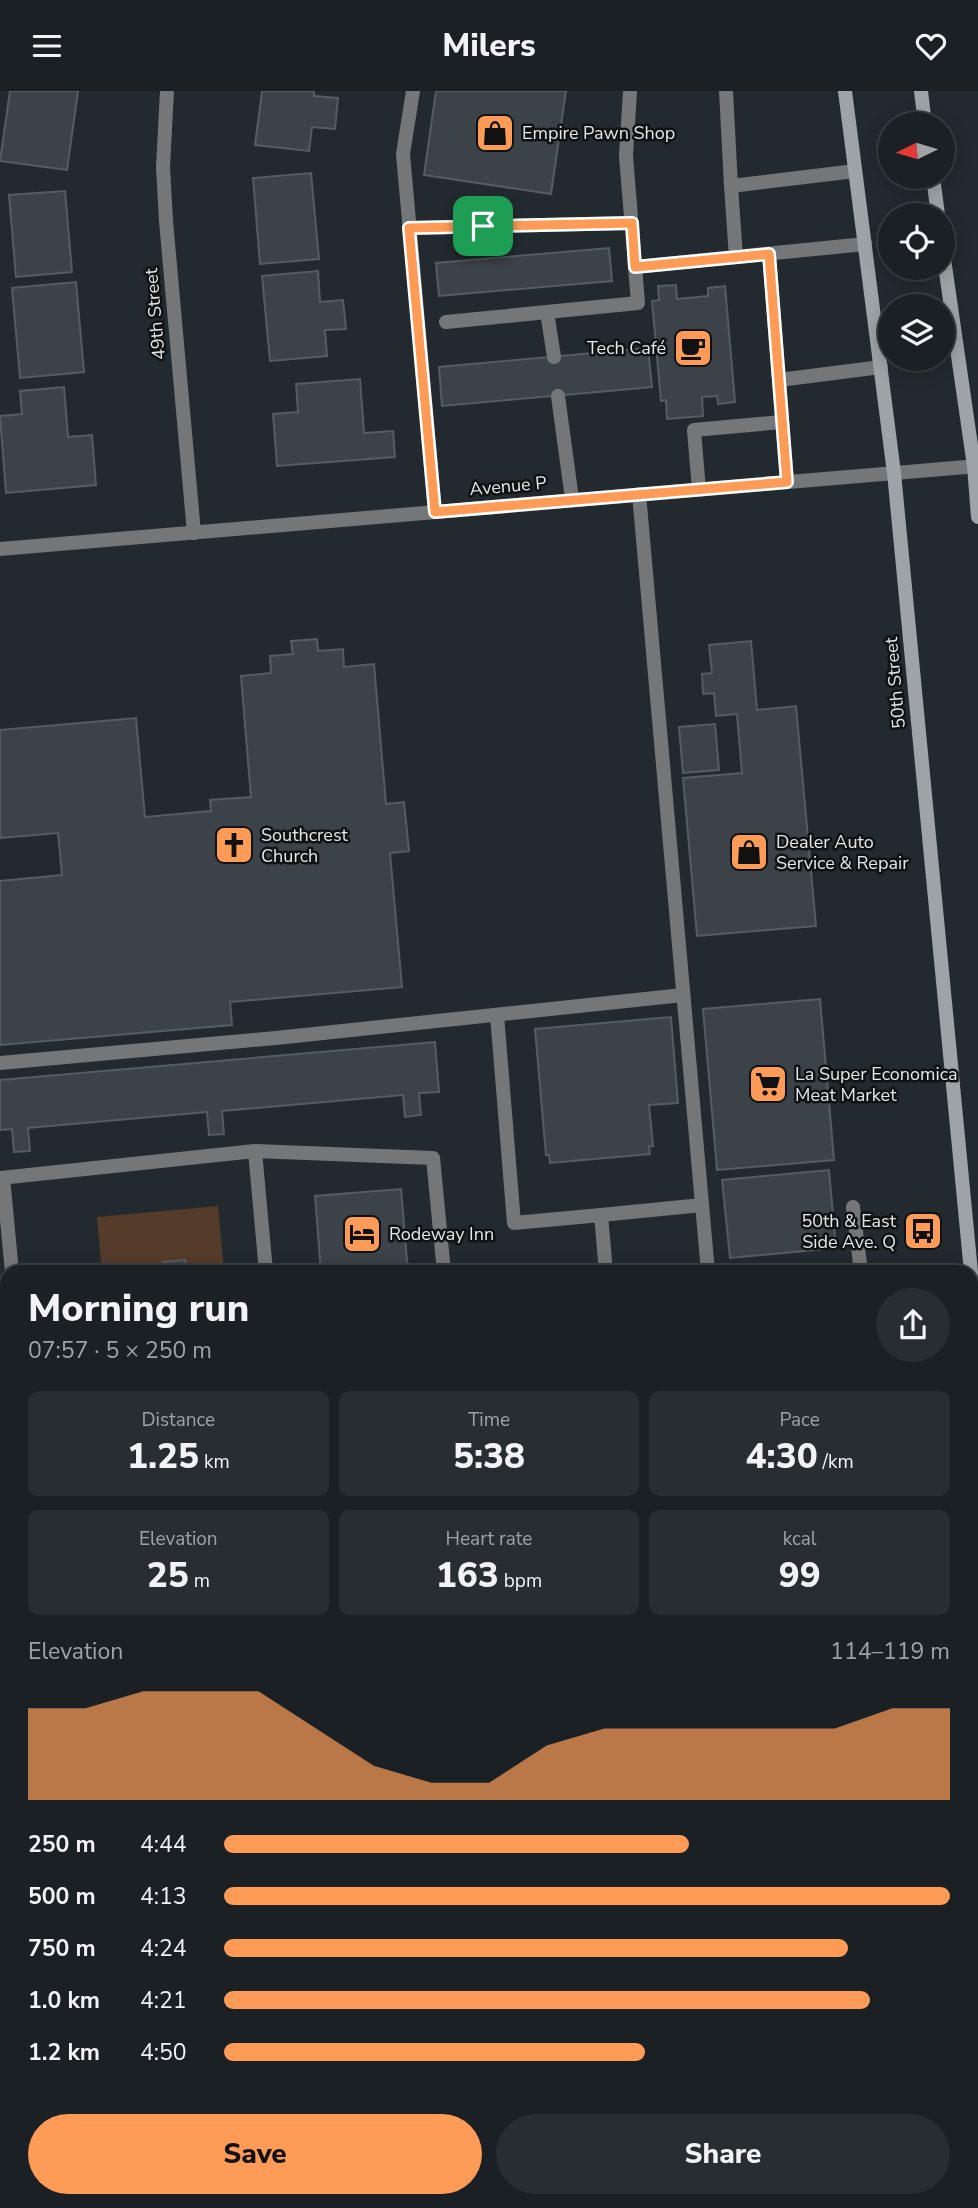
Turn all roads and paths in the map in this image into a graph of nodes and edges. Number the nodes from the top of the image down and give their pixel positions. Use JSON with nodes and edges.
{"nodes":[{"id":1,"x":167,"y":91,"type":"edge"},
{"id":2,"x":413,"y":91,"type":"edge"},
{"id":3,"x":630,"y":91,"type":"edge"},
{"id":4,"x":726,"y":91,"type":"edge"},
{"id":5,"x":845,"y":91,"type":"edge"},
{"id":6,"x":920,"y":91,"type":"edge"},
{"id":7,"x":923,"y":112,"type":"edge"},
{"id":8,"x":855,"y":170,"type":"junction"},
{"id":9,"x":731,"y":186,"type":"junction"},
{"id":10,"x":632,"y":223,"type":"junction"},
{"id":11,"x":409,"y":228,"type":"junction"},
{"id":12,"x":865,"y":244,"type":"junction"},
{"id":13,"x":769,"y":254,"type":"junction"},
{"id":14,"x":736,"y":257,"type":"junction"},
{"id":15,"x":635,"y":267,"type":"junction"},
{"id":16,"x":947,"y":280,"type":"edge"},
{"id":17,"x":547,"y":312,"type":"junction"},
{"id":18,"x":446,"y":322,"type":"dead end"},
{"id":19,"x":878,"y":344,"type":"edge"},
{"id":20,"x":554,"y":357,"type":"dead end"},
{"id":21,"x":878,"y":367,"type":"edge"},
{"id":22,"x":881,"y":371,"type":"edge"},
{"id":23,"x":779,"y":380,"type":"junction"},
{"id":24,"x":558,"y":396,"type":"dead end"},
{"id":25,"x":782,"y":422,"type":"junction"},
{"id":26,"x":976,"y":466,"type":"edge"},
{"id":27,"x":894,"y":473,"type":"junction"},
{"id":28,"x":787,"y":482,"type":"junction"},
{"id":29,"x":699,"y":490,"type":"junction"},
{"id":30,"x":639,"y":494,"type":"junction"},
{"id":31,"x":572,"y":499,"type":"junction"},
{"id":32,"x":435,"y":512,"type":"junction"},
{"id":33,"x":978,"y":517,"type":"edge"},
{"id":34,"x":194,"y":533,"type":"junction"},
{"id":35,"x":0,"y":549,"type":"edge"},
{"id":36,"x":683,"y":995,"type":"junction"},
{"id":37,"x":496,"y":1015,"type":"junction"},
{"id":38,"x":0,"y":1063,"type":"edge"},
{"id":39,"x":255,"y":1151,"type":"junction"},
{"id":40,"x":2,"y":1178,"type":"edge"},
{"id":41,"x":702,"y":1205,"type":"junction"},
{"id":42,"x":853,"y":1207,"type":"dead end"},
{"id":43,"x":601,"y":1215,"type":"junction"},
{"id":44,"x":11,"y":1265,"type":"edge"},
{"id":45,"x":265,"y":1265,"type":"edge"},
{"id":46,"x":443,"y":1265,"type":"edge"},
{"id":47,"x":605,"y":1265,"type":"edge"},
{"id":48,"x":707,"y":1265,"type":"edge"},
{"id":49,"x":860,"y":1265,"type":"edge"},
{"id":50,"x":970,"y":1265,"type":"edge"}],
"edges":[{"from":1,"to":34,"type":"street","name":"49th Street"},
{"from":2,"to":11,"type":"street"},
{"from":3,"to":10,"type":"street"},
{"from":4,"to":9,"type":"street"},
{"from":5,"to":8,"type":"main road","name":"50th Street"},
{"from":6,"to":7,"type":"main road"},
{"from":8,"to":9,"type":"street"},
{"from":8,"to":12,"type":"main road","name":"50th Street"},
{"from":9,"to":14,"type":"street"},
{"from":10,"to":11,"type":"street"},
{"from":10,"to":15,"type":"street"},
{"from":11,"to":32,"type":"street"},
{"from":12,"to":13,"type":"street"},
{"from":12,"to":19,"type":"main road","name":"50th Street"},
{"from":13,"to":14,"type":"street"},
{"from":13,"to":23,"type":"street"},
{"from":14,"to":15,"type":"street"},
{"from":15,"to":17,"type":"street"},
{"from":16,"to":26,"type":"main road"},
{"from":17,"to":18,"type":"street"},
{"from":17,"to":20,"type":"street"},
{"from":21,"to":23,"type":"street"},
{"from":22,"to":27,"type":"main road","name":"50th Street"},
{"from":23,"to":25,"type":"street"},
{"from":24,"to":31,"type":"street"},
{"from":25,"to":28,"type":"street"},
{"from":25,"to":29,"type":"street"},
{"from":26,"to":27,"type":"street","name":"Avenue P"},
{"from":26,"to":33,"type":"main road"},
{"from":27,"to":28,"type":"street","name":"Avenue P"},
{"from":27,"to":50,"type":"main road","name":"50th Street"},
{"from":28,"to":29,"type":"street","name":"Avenue P"},
{"from":29,"to":30,"type":"street","name":"Avenue P"},
{"from":30,"to":31,"type":"street","name":"Avenue P"},
{"from":30,"to":36,"type":"street"},
{"from":31,"to":32,"type":"street","name":"Avenue P"},
{"from":32,"to":34,"type":"street","name":"Avenue P"},
{"from":34,"to":35,"type":"street","name":"Avenue P"},
{"from":36,"to":37,"type":"street"},
{"from":36,"to":41,"type":"street"},
{"from":37,"to":38,"type":"street"},
{"from":37,"to":43,"type":"street"},
{"from":39,"to":40,"type":"street"},
{"from":39,"to":45,"type":"street"},
{"from":39,"to":46,"type":"street"},
{"from":40,"to":44,"type":"street"},
{"from":41,"to":43,"type":"street"},
{"from":41,"to":48,"type":"street"},
{"from":42,"to":49,"type":"street"},
{"from":43,"to":47,"type":"street"}]}
